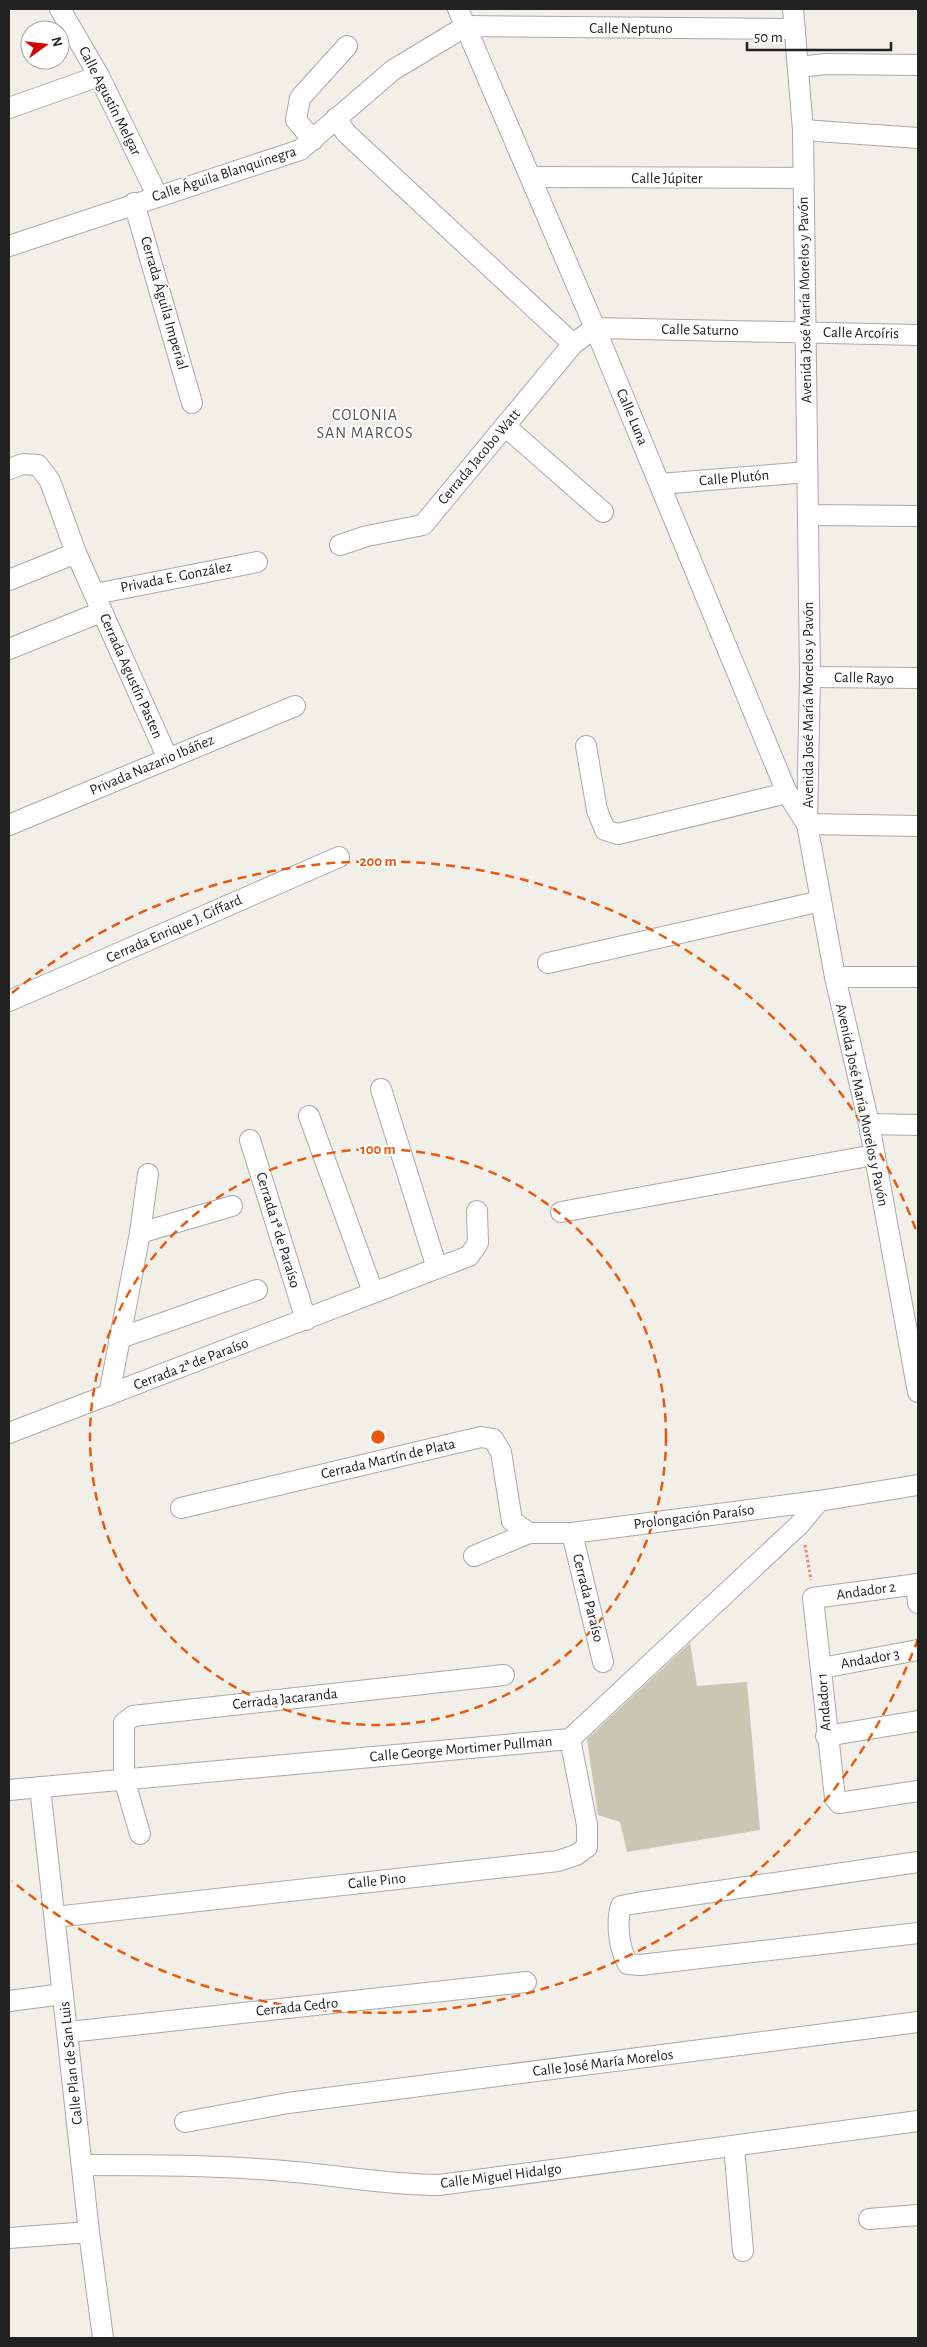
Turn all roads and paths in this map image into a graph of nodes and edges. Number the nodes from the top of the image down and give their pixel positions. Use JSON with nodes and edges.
{"nodes":[{"id":1,"x":60,"y":9,"type":"edge"},
{"id":2,"x":793,"y":9,"type":"edge"},
{"id":3,"x":462,"y":18,"type":"edge"},
{"id":4,"x":605,"y":18,"type":"edge"},
{"id":5,"x":795,"y":29,"type":"junction"},
{"id":6,"x":347,"y":46,"type":"dead end"},
{"id":7,"x":918,"y":65,"type":"edge"},
{"id":8,"x":799,"y":66,"type":"junction"},
{"id":9,"x":99,"y":76,"type":"junction"},
{"id":10,"x":9,"y":108,"type":"edge"},
{"id":11,"x":336,"y":118,"type":"junction"},
{"id":12,"x":803,"y":130,"type":"junction"},
{"id":13,"x":918,"y":138,"type":"edge"},
{"id":14,"x":313,"y":140,"type":"junction"},
{"id":15,"x":531,"y":177,"type":"junction"},
{"id":16,"x":803,"y":178,"type":"junction"},
{"id":17,"x":157,"y":195,"type":"junction"},
{"id":18,"x":134,"y":203,"type":"junction"},
{"id":19,"x":9,"y":246,"type":"edge"},
{"id":20,"x":595,"y":328,"type":"junction"},
{"id":21,"x":805,"y":332,"type":"junction"},
{"id":22,"x":918,"y":335,"type":"edge"},
{"id":23,"x":573,"y":344,"type":"junction"},
{"id":24,"x":192,"y":403,"type":"dead end"},
{"id":25,"x":505,"y":426,"type":"junction"},
{"id":26,"x":16,"y":467,"type":"edge"},
{"id":27,"x":808,"y":472,"type":"junction"},
{"id":28,"x":660,"y":484,"type":"junction"},
{"id":29,"x":603,"y":512,"type":"dead end"},
{"id":30,"x":808,"y":515,"type":"junction"},
{"id":31,"x":918,"y":516,"type":"edge"},
{"id":32,"x":340,"y":545,"type":"dead end"},
{"id":33,"x":76,"y":553,"type":"junction"},
{"id":34,"x":257,"y":562,"type":"dead end"},
{"id":35,"x":9,"y":580,"type":"edge"},
{"id":36,"x":98,"y":603,"type":"junction"},
{"id":37,"x":9,"y":649,"type":"edge"},
{"id":38,"x":810,"y":677,"type":"junction"},
{"id":39,"x":918,"y":678,"type":"edge"},
{"id":40,"x":295,"y":706,"type":"dead end"},
{"id":41,"x":586,"y":746,"type":"dead end"},
{"id":42,"x":168,"y":759,"type":"junction"},
{"id":43,"x":787,"y":793,"type":"junction"},
{"id":44,"x":807,"y":824,"type":"junction"},
{"id":45,"x":9,"y":825,"type":"edge"},
{"id":46,"x":918,"y":826,"type":"edge"},
{"id":47,"x":339,"y":857,"type":"dead end"},
{"id":48,"x":821,"y":901,"type":"junction"},
{"id":49,"x":548,"y":963,"type":"dead end"},
{"id":50,"x":836,"y":977,"type":"junction"},
{"id":51,"x":918,"y":977,"type":"edge"},
{"id":52,"x":9,"y":1001,"type":"edge"},
{"id":53,"x":381,"y":1089,"type":"dead end"},
{"id":54,"x":309,"y":1116,"type":"dead end"},
{"id":55,"x":869,"y":1124,"type":"junction"},
{"id":56,"x":918,"y":1125,"type":"edge"},
{"id":57,"x":250,"y":1140,"type":"dead end"},
{"id":58,"x":874,"y":1155,"type":"junction"},
{"id":59,"x":148,"y":1174,"type":"dead end"},
{"id":60,"x":232,"y":1206,"type":"dead end"},
{"id":61,"x":477,"y":1211,"type":"dead end"},
{"id":62,"x":561,"y":1212,"type":"dead end"},
{"id":63,"x":140,"y":1233,"type":"junction"},
{"id":64,"x":437,"y":1268,"type":"junction"},
{"id":65,"x":258,"y":1290,"type":"dead end"},
{"id":66,"x":373,"y":1292,"type":"junction"},
{"id":67,"x":306,"y":1320,"type":"junction"},
{"id":68,"x":120,"y":1338,"type":"junction"},
{"id":69,"x":918,"y":1392,"type":"edge"},
{"id":70,"x":109,"y":1395,"type":"junction"},
{"id":71,"x":9,"y":1433,"type":"edge"},
{"id":72,"x":918,"y":1484,"type":"edge"},
{"id":73,"x":819,"y":1501,"type":"junction"},
{"id":74,"x":181,"y":1508,"type":"dead end"},
{"id":75,"x":529,"y":1533,"type":"junction"},
{"id":76,"x":572,"y":1533,"type":"junction"},
{"id":77,"x":474,"y":1556,"type":"dead end"},
{"id":78,"x":917,"y":1591,"type":"edge"},
{"id":79,"x":813,"y":1598,"type":"joint"},
{"id":80,"x":918,"y":1650,"type":"edge"},
{"id":81,"x":604,"y":1662,"type":"dead end"},
{"id":82,"x":822,"y":1668,"type":"junction"},
{"id":83,"x":504,"y":1675,"type":"dead end"},
{"id":84,"x":918,"y":1721,"type":"edge"},
{"id":85,"x":826,"y":1736,"type":"junction"},
{"id":86,"x":570,"y":1739,"type":"junction"},
{"id":87,"x":124,"y":1779,"type":"junction"},
{"id":88,"x":40,"y":1787,"type":"junction"},
{"id":89,"x":9,"y":1790,"type":"edge"},
{"id":90,"x":918,"y":1791,"type":"edge"},
{"id":91,"x":140,"y":1834,"type":"dead end"},
{"id":92,"x":918,"y":1862,"type":"edge"},
{"id":93,"x":55,"y":1917,"type":"junction"},
{"id":94,"x":918,"y":1933,"type":"edge"},
{"id":95,"x":526,"y":1982,"type":"dead end"},
{"id":96,"x":63,"y":1994,"type":"junction"},
{"id":97,"x":9,"y":2000,"type":"edge"},
{"id":98,"x":918,"y":2022,"type":"edge"},
{"id":99,"x":69,"y":2032,"type":"junction"},
{"id":100,"x":918,"y":2121,"type":"edge"},
{"id":101,"x":185,"y":2122,"type":"dead end"},
{"id":102,"x":734,"y":2146,"type":"junction"},
{"id":103,"x":82,"y":2165,"type":"junction"},
{"id":104,"x":918,"y":2215,"type":"edge"},
{"id":105,"x":869,"y":2219,"type":"dead end"},
{"id":106,"x":89,"y":2232,"type":"junction"},
{"id":107,"x":9,"y":2238,"type":"edge"},
{"id":108,"x":743,"y":2251,"type":"dead end"},
{"id":109,"x":103,"y":2338,"type":"edge"}],
"edges":[{"from":1,"to":9,"type":"street","name":"Calle Agustín Melgar"},
{"from":2,"to":5,"type":"street","name":"Avenida José María Morelos y Pavón"},
{"from":3,"to":4,"type":"street","name":"Calle Neptuno"},
{"from":3,"to":11,"type":"street","name":"Calle Águila Blanquinegra"},
{"from":3,"to":15,"type":"street","name":"Calle Luna"},
{"from":4,"to":5,"type":"street","name":"Calle Neptuno"},
{"from":5,"to":8,"type":"street","name":"Avenida José María Morelos y Pavón"},
{"from":6,"to":14,"type":"street"},
{"from":7,"to":8,"type":"street"},
{"from":8,"to":12,"type":"street","name":"Avenida José María Morelos y Pavón"},
{"from":9,"to":10,"type":"street"},
{"from":9,"to":17,"type":"street","name":"Calle Agustín Melgar"},
{"from":11,"to":14,"type":"street","name":"Calle Águila Blanquinegra"},
{"from":11,"to":23,"type":"street"},
{"from":12,"to":13,"type":"street"},
{"from":12,"to":16,"type":"street","name":"Avenida José María Morelos y Pavón"},
{"from":14,"to":17,"type":"street","name":"Calle Águila Blanquinegra"},
{"from":15,"to":16,"type":"street","name":"Calle Júpiter"},
{"from":15,"to":20,"type":"street","name":"Calle Luna"},
{"from":16,"to":21,"type":"street","name":"Avenida José María Morelos y Pavón"},
{"from":17,"to":18,"type":"street","name":"Calle Águila Blanquinegra"},
{"from":18,"to":19,"type":"street","name":"Calle Águila Blanquinegra"},
{"from":18,"to":24,"type":"street","name":"Cerrada Águila Imperial"},
{"from":20,"to":21,"type":"street","name":"Calle Saturno"},
{"from":20,"to":23,"type":"street","name":"Cerrada Jacobo Watt"},
{"from":20,"to":28,"type":"street","name":"Calle Luna"},
{"from":21,"to":22,"type":"street","name":"Calle Arcoíris"},
{"from":21,"to":27,"type":"street","name":"Avenida José María Morelos y Pavón"},
{"from":23,"to":25,"type":"street","name":"Cerrada Jacobo Watt"},
{"from":25,"to":29,"type":"street"},
{"from":25,"to":32,"type":"street","name":"Cerrada Jacobo Watt"},
{"from":26,"to":33,"type":"street","name":"Cerrada Agustín Pasten"},
{"from":27,"to":28,"type":"street","name":"Calle Plutón"},
{"from":27,"to":30,"type":"street","name":"Avenida José María Morelos y Pavón"},
{"from":28,"to":43,"type":"street","name":"Calle Luna"},
{"from":30,"to":31,"type":"street"},
{"from":30,"to":38,"type":"street","name":"Avenida José María Morelos y Pavón"},
{"from":33,"to":35,"type":"street"},
{"from":33,"to":36,"type":"street","name":"Cerrada Agustín Pasten"},
{"from":34,"to":36,"type":"street","name":"Privada E. González"},
{"from":36,"to":37,"type":"street","name":"Privada E. González"},
{"from":36,"to":42,"type":"street","name":"Cerrada Agustín Pasten"},
{"from":38,"to":39,"type":"street","name":"Calle Rayo"},
{"from":38,"to":44,"type":"street","name":"Avenida José María Morelos y Pavón"},
{"from":40,"to":42,"type":"street","name":"Privada Nazario Ibáñez"},
{"from":41,"to":43,"type":"street"},
{"from":42,"to":45,"type":"street","name":"Privada Nazario Ibáñez"},
{"from":43,"to":44,"type":"street","name":"Calle Luna"},
{"from":44,"to":46,"type":"street"},
{"from":44,"to":48,"type":"street","name":"Avenida José María Morelos y Pavón"},
{"from":47,"to":52,"type":"street","name":"Cerrada Enrique J. Giffard"},
{"from":48,"to":49,"type":"street"},
{"from":48,"to":50,"type":"street","name":"Avenida José María Morelos y Pavón"},
{"from":50,"to":51,"type":"street"},
{"from":50,"to":55,"type":"street","name":"Avenida José María Morelos y Pavón"},
{"from":53,"to":64,"type":"street"},
{"from":54,"to":66,"type":"street"},
{"from":55,"to":56,"type":"street"},
{"from":55,"to":58,"type":"street","name":"Avenida José María Morelos y Pavón"},
{"from":57,"to":67,"type":"street","name":"Cerrada 1ª de Paraíso"},
{"from":58,"to":62,"type":"street"},
{"from":58,"to":69,"type":"street","name":"Avenida José María Morelos y Pavón"},
{"from":59,"to":63,"type":"street"},
{"from":60,"to":63,"type":"street"},
{"from":61,"to":64,"type":"street","name":"Cerrada 2ª de Paraíso"},
{"from":63,"to":68,"type":"street"},
{"from":64,"to":66,"type":"street","name":"Cerrada 2ª de Paraíso"},
{"from":65,"to":68,"type":"street"},
{"from":66,"to":67,"type":"street","name":"Cerrada 2ª de Paraíso"},
{"from":67,"to":70,"type":"street","name":"Cerrada 2ª de Paraíso"},
{"from":68,"to":70,"type":"street"},
{"from":70,"to":71,"type":"street","name":"Cerrada 2ª de Paraíso"},
{"from":72,"to":73,"type":"street","name":"Prolongación Paraíso"},
{"from":73,"to":76,"type":"street","name":"Prolongación Paraíso"},
{"from":73,"to":86,"type":"street","name":"Calle George Mortimer Pullman"},
{"from":74,"to":75,"type":"street","name":"Cerrada Martín de Plata"},
{"from":75,"to":76,"type":"street","name":"Prolongación Paraíso"},
{"from":75,"to":77,"type":"street","name":"Prolongación Paraíso"},
{"from":76,"to":81,"type":"street","name":"Cerrada Paraíso"},
{"from":78,"to":79,"type":"street","name":"Andador 2"},
{"from":79,"to":82,"type":"street","name":"Andador 1"},
{"from":80,"to":82,"type":"street","name":"Andador 3"},
{"from":82,"to":85,"type":"street","name":"Andador 1"},
{"from":83,"to":87,"type":"street","name":"Cerrada Jacaranda"},
{"from":84,"to":85,"type":"street"},
{"from":85,"to":90,"type":"street","name":"Andador 1"},
{"from":86,"to":87,"type":"street","name":"Calle George Mortimer Pullman"},
{"from":86,"to":93,"type":"street","name":"Calle Pino"},
{"from":87,"to":88,"type":"street","name":"Calle George Mortimer Pullman"},
{"from":87,"to":91,"type":"street","name":"Cerrada Jacaranda"},
{"from":88,"to":89,"type":"street","name":"Calle George Mortimer Pullman"},
{"from":88,"to":93,"type":"street","name":"Calle Plan de San Luis"},
{"from":92,"to":94,"type":"street"},
{"from":93,"to":96,"type":"street","name":"Calle Plan de San Luis"},
{"from":95,"to":99,"type":"street","name":"Cerrada Cedro"},
{"from":96,"to":97,"type":"street"},
{"from":96,"to":99,"type":"street","name":"Calle Plan de San Luis"},
{"from":98,"to":101,"type":"street","name":"Calle José María Morelos"},
{"from":99,"to":103,"type":"street","name":"Calle Plan de San Luis"},
{"from":100,"to":102,"type":"street","name":"Calle Miguel Hidalgo"},
{"from":102,"to":103,"type":"street","name":"Calle Miguel Hidalgo"},
{"from":102,"to":108,"type":"street"},
{"from":103,"to":106,"type":"street","name":"Calle Plan de San Luis"},
{"from":104,"to":105,"type":"street"},
{"from":106,"to":107,"type":"street"},
{"from":106,"to":109,"type":"street","name":"Calle Plan de San Luis"}]}
